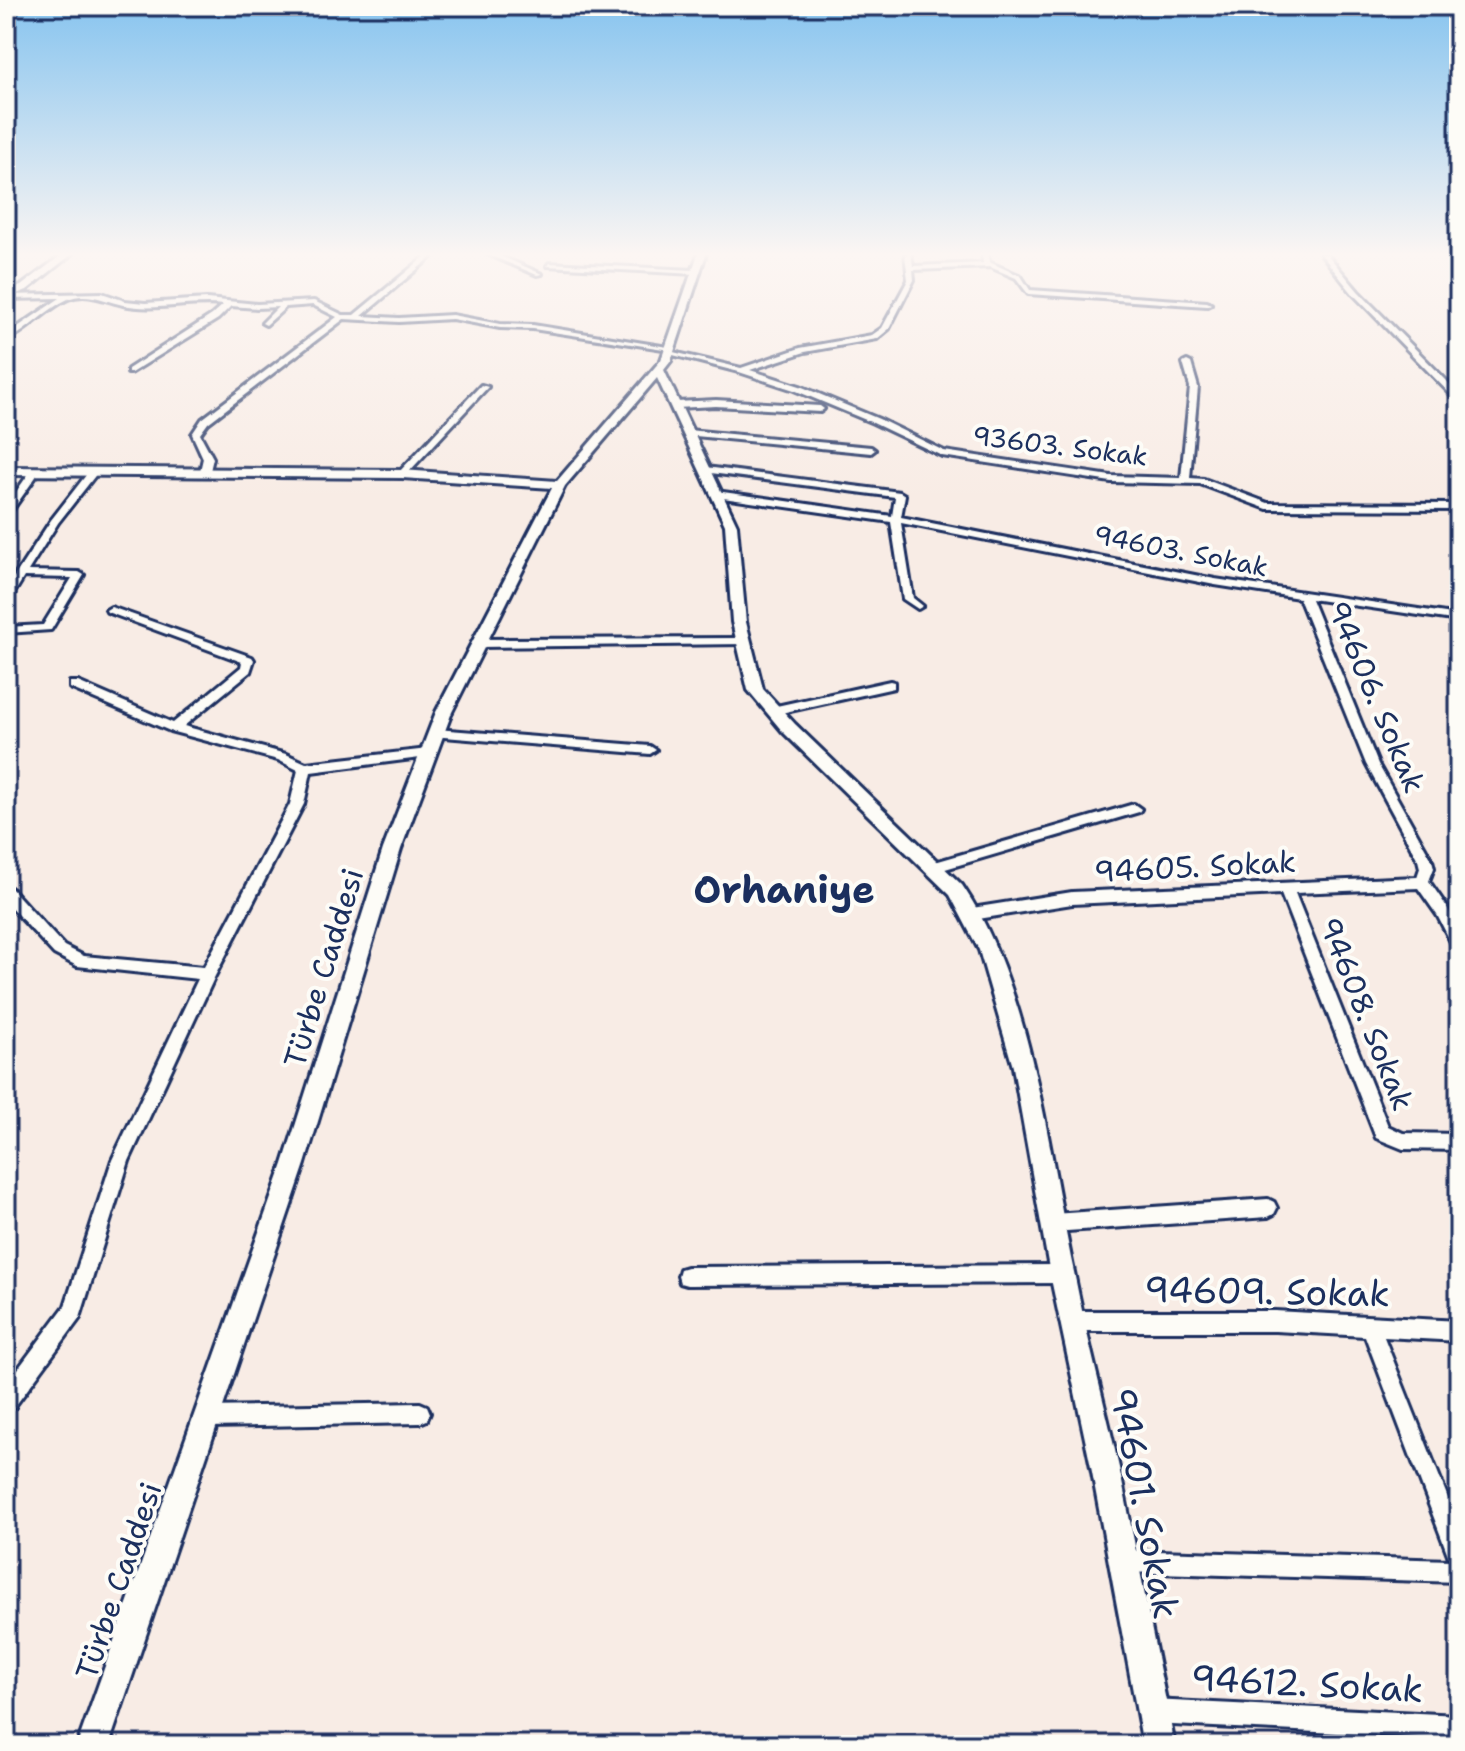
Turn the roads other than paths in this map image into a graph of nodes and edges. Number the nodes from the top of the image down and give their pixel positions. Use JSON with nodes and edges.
{"nodes":[{"id":1,"x":186,"y":336,"type":"edge"},
{"id":2,"x":317,"y":336,"type":"edge"},
{"id":3,"x":576,"y":336,"type":"edge"},
{"id":4,"x":673,"y":336,"type":"edge"},
{"id":5,"x":876,"y":336,"type":"edge"},
{"id":6,"x":1400,"y":336,"type":"edge"},
{"id":7,"x":666,"y":357,"type":"junction"},
{"id":8,"x":1187,"y":363,"type":"dead end"},
{"id":9,"x":741,"y":370,"type":"junction"},
{"id":10,"x":131,"y":371,"type":"dead end"},
{"id":11,"x":484,"y":387,"type":"dead end"},
{"id":12,"x":1459,"y":400,"type":"edge"},
{"id":13,"x":676,"y":405,"type":"junction"},
{"id":14,"x":820,"y":409,"type":"dead end"},
{"id":15,"x":688,"y":433,"type":"junction"},
{"id":16,"x":871,"y":450,"type":"dead end"},
{"id":17,"x":706,"y":470,"type":"junction"},
{"id":18,"x":6,"y":471,"type":"edge"},
{"id":19,"x":35,"y":471,"type":"junction"},
{"id":20,"x":205,"y":471,"type":"junction"},
{"id":21,"x":93,"y":472,"type":"junction"},
{"id":22,"x":402,"y":474,"type":"junction"},
{"id":23,"x":1185,"y":480,"type":"junction"},
{"id":24,"x":560,"y":485,"type":"junction"},
{"id":25,"x":716,"y":494,"type":"junction"},
{"id":26,"x":1459,"y":507,"type":"edge"},
{"id":27,"x":6,"y":513,"type":"edge"},
{"id":28,"x":896,"y":519,"type":"junction"},
{"id":29,"x":21,"y":574,"type":"junction"},
{"id":30,"x":1304,"y":596,"type":"junction"},
{"id":31,"x":6,"y":598,"type":"edge"},
{"id":32,"x":918,"y":606,"type":"dead end"},
{"id":33,"x":111,"y":610,"type":"dead end"},
{"id":34,"x":1459,"y":618,"type":"edge"},
{"id":35,"x":6,"y":630,"type":"edge"},
{"id":36,"x":743,"y":642,"type":"junction"},
{"id":37,"x":479,"y":643,"type":"junction"},
{"id":38,"x":74,"y":685,"type":"dead end"},
{"id":39,"x":890,"y":685,"type":"dead end"},
{"id":40,"x":772,"y":711,"type":"junction"},
{"id":41,"x":174,"y":728,"type":"junction"},
{"id":42,"x":436,"y":733,"type":"junction"},
{"id":43,"x":650,"y":750,"type":"dead end"},
{"id":44,"x":428,"y":753,"type":"junction"},
{"id":45,"x":305,"y":768,"type":"junction"},
{"id":46,"x":1134,"y":809,"type":"dead end"},
{"id":47,"x":935,"y":867,"type":"junction"},
{"id":48,"x":1422,"y":882,"type":"junction"},
{"id":49,"x":1286,"y":888,"type":"junction"},
{"id":50,"x":6,"y":892,"type":"edge"},
{"id":51,"x":972,"y":914,"type":"junction"},
{"id":52,"x":1459,"y":944,"type":"edge"},
{"id":53,"x":208,"y":974,"type":"junction"},
{"id":54,"x":1459,"y":1142,"type":"edge"},
{"id":55,"x":1268,"y":1208,"type":"dead end"},
{"id":56,"x":1053,"y":1223,"type":"junction"},
{"id":57,"x":1062,"y":1274,"type":"junction"},
{"id":58,"x":687,"y":1276,"type":"dead end"},
{"id":59,"x":1073,"y":1321,"type":"junction"},
{"id":60,"x":1371,"y":1327,"type":"junction"},
{"id":61,"x":1459,"y":1331,"type":"edge"},
{"id":62,"x":6,"y":1402,"type":"edge"},
{"id":63,"x":420,"y":1413,"type":"dead end"},
{"id":64,"x":207,"y":1417,"type":"junction"},
{"id":65,"x":1459,"y":1554,"type":"edge"},
{"id":66,"x":1124,"y":1561,"type":"junction"},
{"id":67,"x":1459,"y":1571,"type":"edge"},
{"id":68,"x":1152,"y":1712,"type":"junction"},
{"id":69,"x":1459,"y":1727,"type":"edge"},
{"id":70,"x":93,"y":1745,"type":"edge"},
{"id":71,"x":1159,"y":1745,"type":"edge"}],
"edges":[{"from":1,"to":10,"type":"street"},
{"from":2,"to":20,"type":"street"},
{"from":3,"to":7,"type":"street","name":"93603. Sokak"},
{"from":4,"to":7,"type":"street","name":"Türbe Caddesi"},
{"from":5,"to":9,"type":"street"},
{"from":6,"to":12,"type":"street"},
{"from":7,"to":9,"type":"street","name":"93603. Sokak"},
{"from":7,"to":13,"type":"street","name":"94601. Sokak"},
{"from":7,"to":24,"type":"street","name":"Türbe Caddesi"},
{"from":8,"to":23,"type":"street"},
{"from":9,"to":23,"type":"street","name":"93603. Sokak"},
{"from":11,"to":22,"type":"street"},
{"from":13,"to":14,"type":"street"},
{"from":13,"to":15,"type":"street","name":"94601. Sokak"},
{"from":15,"to":16,"type":"street"},
{"from":15,"to":17,"type":"street","name":"94601. Sokak"},
{"from":17,"to":25,"type":"street","name":"94601. Sokak"},
{"from":17,"to":28,"type":"street"},
{"from":18,"to":19,"type":"street"},
{"from":19,"to":21,"type":"street"},
{"from":19,"to":27,"type":"street"},
{"from":20,"to":21,"type":"street"},
{"from":20,"to":22,"type":"street"},
{"from":21,"to":29,"type":"street"},
{"from":22,"to":24,"type":"street"},
{"from":23,"to":26,"type":"street","name":"93603. Sokak"},
{"from":24,"to":37,"type":"street","name":"Türbe Caddesi"},
{"from":25,"to":28,"type":"street","name":"94603. Sokak"},
{"from":25,"to":36,"type":"street","name":"94601. Sokak"},
{"from":28,"to":30,"type":"street","name":"94603. Sokak"},
{"from":28,"to":32,"type":"street"},
{"from":29,"to":31,"type":"street"},
{"from":29,"to":35,"type":"street"},
{"from":30,"to":34,"type":"street","name":"94603. Sokak"},
{"from":30,"to":48,"type":"street","name":"94606. Sokak"},
{"from":33,"to":41,"type":"street"},
{"from":36,"to":37,"type":"street"},
{"from":36,"to":40,"type":"street","name":"94601. Sokak"},
{"from":37,"to":42,"type":"street","name":"Türbe Caddesi"},
{"from":38,"to":41,"type":"street"},
{"from":39,"to":40,"type":"street"},
{"from":40,"to":47,"type":"street","name":"94601. Sokak"},
{"from":41,"to":45,"type":"street"},
{"from":42,"to":43,"type":"street"},
{"from":42,"to":44,"type":"street","name":"Türbe Caddesi"},
{"from":44,"to":45,"type":"street"},
{"from":44,"to":64,"type":"street","name":"Türbe Caddesi"},
{"from":45,"to":53,"type":"street"},
{"from":46,"to":47,"type":"street"},
{"from":47,"to":51,"type":"street","name":"94601. Sokak"},
{"from":48,"to":49,"type":"street","name":"94605. Sokak"},
{"from":48,"to":52,"type":"street","name":"94606. Sokak"},
{"from":49,"to":51,"type":"street","name":"94605. Sokak"},
{"from":49,"to":54,"type":"street","name":"94608. Sokak"},
{"from":50,"to":53,"type":"street"},
{"from":51,"to":56,"type":"street","name":"94601. Sokak"},
{"from":53,"to":62,"type":"street"},
{"from":55,"to":56,"type":"street"},
{"from":56,"to":57,"type":"street","name":"94601. Sokak"},
{"from":57,"to":58,"type":"street"},
{"from":57,"to":59,"type":"street","name":"94601. Sokak"},
{"from":59,"to":60,"type":"street","name":"94609. Sokak"},
{"from":59,"to":66,"type":"street","name":"94601. Sokak"},
{"from":60,"to":61,"type":"street","name":"94609. Sokak"},
{"from":60,"to":65,"type":"street"},
{"from":63,"to":64,"type":"street"},
{"from":64,"to":70,"type":"street","name":"Türbe Caddesi"},
{"from":66,"to":67,"type":"street"},
{"from":66,"to":68,"type":"street","name":"94601. Sokak"},
{"from":68,"to":69,"type":"street","name":"94612. Sokak"},
{"from":68,"to":71,"type":"street","name":"94601. Sokak"}]}
